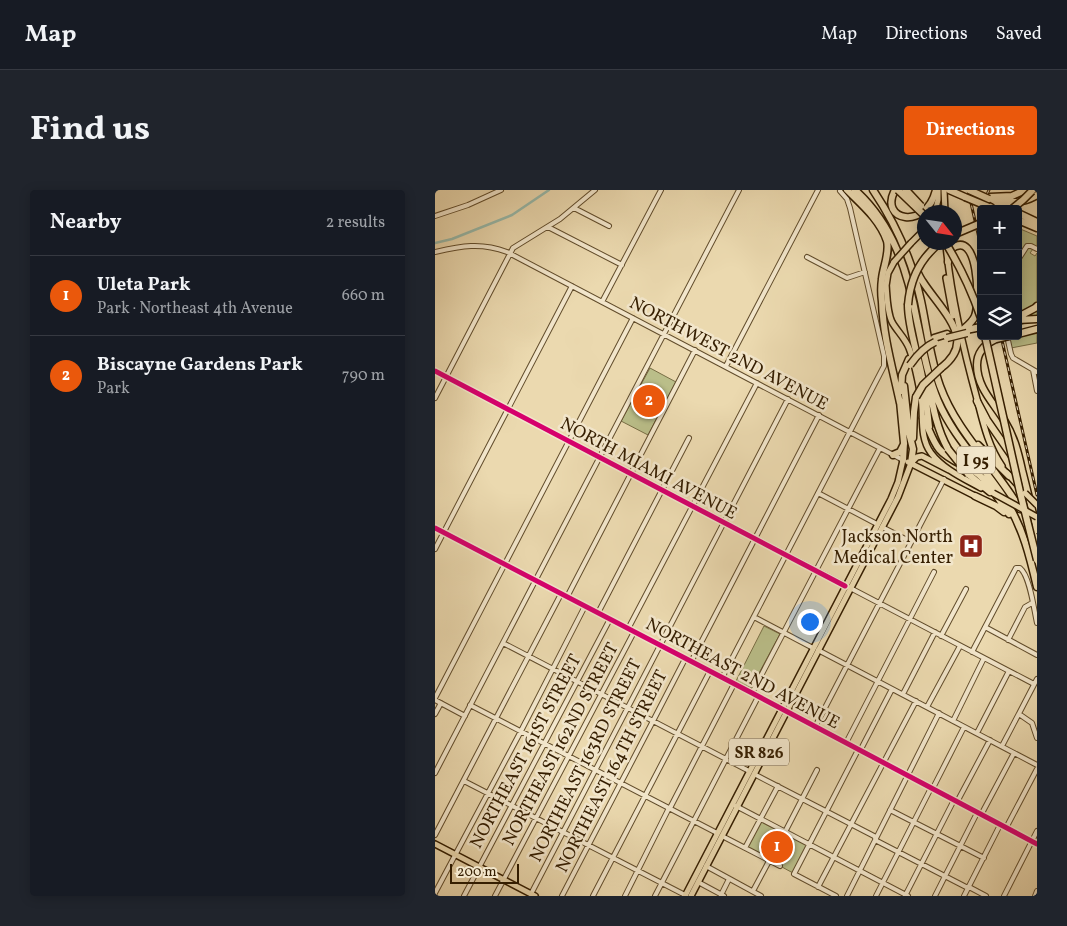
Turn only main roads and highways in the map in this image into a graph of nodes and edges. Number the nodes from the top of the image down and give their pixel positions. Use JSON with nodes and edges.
{"nodes":[{"id":1,"x":855,"y":190,"type":"edge"},
{"id":2,"x":873,"y":190,"type":"edge"},
{"id":3,"x":896,"y":190,"type":"edge"},
{"id":4,"x":906,"y":190,"type":"edge"},
{"id":5,"x":937,"y":190,"type":"edge"},
{"id":6,"x":944,"y":190,"type":"edge"},
{"id":7,"x":969,"y":190,"type":"edge"},
{"id":8,"x":844,"y":191,"type":"edge"},
{"id":9,"x":951,"y":191,"type":"edge"},
{"id":10,"x":1032,"y":192,"type":"edge"},
{"id":11,"x":990,"y":202,"type":"edge"},
{"id":12,"x":920,"y":205,"type":"edge"},
{"id":13,"x":937,"y":205,"type":"edge"},
{"id":14,"x":945,"y":205,"type":"edge"},
{"id":15,"x":1015,"y":205,"type":"edge"},
{"id":16,"x":917,"y":209,"type":"edge"},
{"id":17,"x":1022,"y":215,"type":"edge"},
{"id":18,"x":1022,"y":222,"type":"edge"},
{"id":19,"x":1037,"y":222,"type":"edge"},
{"id":20,"x":977,"y":225,"type":"edge"},
{"id":21,"x":1037,"y":228,"type":"edge"},
{"id":22,"x":962,"y":231,"type":"edge"},
{"id":23,"x":917,"y":237,"type":"edge"},
{"id":24,"x":931,"y":250,"type":"edge"},
{"id":25,"x":946,"y":250,"type":"edge"},
{"id":26,"x":947,"y":250,"type":"edge"},
{"id":27,"x":951,"y":250,"type":"edge"},
{"id":28,"x":951,"y":250,"type":"edge"},
{"id":29,"x":907,"y":252,"type":"junction"},
{"id":30,"x":948,"y":262,"type":"junction"},
{"id":31,"x":886,"y":284,"type":"junction"},
{"id":32,"x":977,"y":297,"type":"edge"},
{"id":33,"x":1037,"y":306,"type":"edge"},
{"id":34,"x":977,"y":308,"type":"edge"},
{"id":35,"x":1022,"y":317,"type":"edge"},
{"id":36,"x":1022,"y":320,"type":"edge"},
{"id":37,"x":1037,"y":320,"type":"edge"},
{"id":38,"x":977,"y":329,"type":"edge"},
{"id":39,"x":1037,"y":329,"type":"edge"},
{"id":40,"x":963,"y":331,"type":"junction"},
{"id":41,"x":1022,"y":333,"type":"edge"},
{"id":42,"x":988,"y":340,"type":"edge"},
{"id":43,"x":988,"y":340,"type":"edge"},
{"id":44,"x":994,"y":340,"type":"edge"},
{"id":45,"x":888,"y":343,"type":"junction"},
{"id":46,"x":910,"y":362,"type":"junction"},
{"id":47,"x":928,"y":374,"type":"junction"},
{"id":48,"x":977,"y":401,"type":"junction"},
{"id":49,"x":900,"y":403,"type":"junction"},
{"id":50,"x":923,"y":418,"type":"junction"},
{"id":51,"x":931,"y":433,"type":"junction"},
{"id":52,"x":964,"y":433,"type":"junction"},
{"id":53,"x":904,"y":443,"type":"junction"},
{"id":54,"x":913,"y":449,"type":"junction"},
{"id":55,"x":893,"y":455,"type":"road end"},
{"id":56,"x":903,"y":460,"type":"junction"},
{"id":57,"x":911,"y":463,"type":"junction"},
{"id":58,"x":921,"y":468,"type":"junction"},
{"id":59,"x":949,"y":470,"type":"junction"},
{"id":60,"x":1009,"y":476,"type":"junction"},
{"id":61,"x":906,"y":478,"type":"junction"},
{"id":62,"x":1025,"y":482,"type":"junction"},
{"id":63,"x":900,"y":492,"type":"junction"},
{"id":64,"x":992,"y":493,"type":"junction"},
{"id":65,"x":975,"y":496,"type":"joint"},
{"id":66,"x":1037,"y":505,"type":"edge"},
{"id":67,"x":1037,"y":517,"type":"edge"},
{"id":68,"x":1013,"y":520,"type":"junction"},
{"id":69,"x":880,"y":526,"type":"junction"},
{"id":70,"x":1037,"y":530,"type":"edge"},
{"id":71,"x":1022,"y":534,"type":"junction"},
{"id":72,"x":1037,"y":542,"type":"edge"},
{"id":73,"x":1037,"y":547,"type":"edge"},
{"id":74,"x":1037,"y":560,"type":"edge"},
{"id":75,"x":1037,"y":586,"type":"edge"},
{"id":76,"x":848,"y":587,"type":"junction"},
{"id":77,"x":816,"y":649,"type":"junction"},
{"id":78,"x":784,"y":710,"type":"junction"},
{"id":79,"x":752,"y":772,"type":"junction"},
{"id":80,"x":735,"y":805,"type":"junction"},
{"id":81,"x":720,"y":834,"type":"junction"},
{"id":82,"x":435,"y":844,"type":"edge"},
{"id":83,"x":530,"y":894,"type":"edge"},
{"id":84,"x":687,"y":896,"type":"edge"}],
"edges":[{"from":1,"to":47,"type":"highway","number":"I 95"},
{"from":2,"to":29,"type":"highway","number":"I 95"},
{"from":3,"to":5,"type":"highway"},
{"from":3,"to":16,"type":"highway","bridge":true},
{"from":4,"to":12,"type":"highway","bridge":true},
{"from":5,"to":13,"type":"main road"},
{"from":6,"to":14,"type":"main road"},
{"from":7,"to":11,"type":"highway","bridge":true},
{"from":8,"to":45,"type":"highway"},
{"from":9,"to":11,"type":"highway","bridge":true},
{"from":10,"to":11,"type":"highway"},
{"from":10,"to":11,"type":"highway"},
{"from":10,"to":15,"type":"highway","bridge":true},
{"from":17,"to":19,"type":"highway"},
{"from":18,"to":21,"type":"highway"},
{"from":20,"to":22,"type":"highway","bridge":true},
{"from":23,"to":31,"type":"main road","bridge":true},
{"from":24,"to":51,"type":"highway","bridge":true},
{"from":25,"to":40,"type":"main road"},
{"from":26,"to":30,"type":"main road"},
{"from":27,"to":32,"type":"highway","bridge":true},
{"from":28,"to":34,"type":"highway","bridge":true},
{"from":29,"to":40,"type":"highway"},
{"from":29,"to":52,"type":"highway","number":"I 95"},
{"from":30,"to":40,"type":"highway"},
{"from":30,"to":48,"type":"main road"},
{"from":31,"to":45,"type":"main road"},
{"from":31,"to":50,"type":"main road"},
{"from":33,"to":35,"type":"highway"},
{"from":36,"to":37,"type":"highway"},
{"from":38,"to":40,"type":"highway","number":"SR 826"},
{"from":39,"to":41,"type":"highway"},
{"from":40,"to":46,"type":"highway","number":"SR 826","bridge":true},
{"from":40,"to":54,"type":"highway","bridge":true},
{"from":42,"to":73,"type":"highway","bridge":true},
{"from":43,"to":74,"type":"highway","bridge":true},
{"from":44,"to":62,"type":"highway","bridge":true},
{"from":45,"to":49,"type":"highway"},
{"from":46,"to":49,"type":"highway","number":"SR 826"},
{"from":46,"to":54,"type":"highway","number":"SR 826"},
{"from":47,"to":64,"type":"highway","bridge":true},
{"from":47,"to":71,"type":"highway","number":"I 95"},
{"from":48,"to":60,"type":"main road"},
{"from":48,"to":62,"type":"highway"},
{"from":49,"to":53,"type":"highway","number":"SR 826"},
{"from":50,"to":51,"type":"highway"},
{"from":50,"to":59,"type":"main road"},
{"from":51,"to":68,"type":"highway"},
{"from":52,"to":60,"type":"highway"},
{"from":52,"to":72,"type":"highway","number":"I 95"},
{"from":53,"to":55,"type":"highway"},
{"from":53,"to":56,"type":"highway","number":"SR 826"},
{"from":53,"to":57,"type":"highway"},
{"from":54,"to":57,"type":"highway","number":"SR 826"},
{"from":56,"to":57,"type":"main road","name":"NORTHWEST 2ND AVENUE"},
{"from":56,"to":63,"type":"main road"},
{"from":56,"to":69,"type":"main road","number":"SR 826"},
{"from":57,"to":58,"type":"main road","name":"NORTHWEST 2ND AVENUE"},
{"from":57,"to":59,"type":"main road"},
{"from":57,"to":61,"type":"main road","number":"SR 826"},
{"from":58,"to":61,"type":"main road"},
{"from":58,"to":65,"type":"main road","name":"NORTHWEST 2ND AVENUE"},
{"from":59,"to":64,"type":"main road"},
{"from":60,"to":66,"type":"main road","bridge":true},
{"from":61,"to":63,"type":"main road","number":"SR 826"},
{"from":62,"to":70,"type":"highway"},
{"from":63,"to":69,"type":"main road","number":"SR 826"},
{"from":64,"to":67,"type":"main road","bridge":true},
{"from":65,"to":68,"type":"highway"},
{"from":68,"to":71,"type":"highway"},
{"from":69,"to":76,"type":"main road","number":"SR 826"},
{"from":69,"to":76,"type":"main road","number":"SR 826"},
{"from":71,"to":75,"type":"highway","number":"I 95"},
{"from":76,"to":77,"type":"main road","number":"SR 826"},
{"from":76,"to":77,"type":"main road","number":"SR 826"},
{"from":77,"to":78,"type":"main road","number":"SR 826"},
{"from":77,"to":78,"type":"main road","number":"SR 826"},
{"from":78,"to":79,"type":"main road","number":"SR 826"},
{"from":78,"to":79,"type":"main road","number":"SR 826"},
{"from":79,"to":80,"type":"main road","number":"SR 826"},
{"from":79,"to":80,"type":"main road","number":"SR 826"},
{"from":80,"to":81,"type":"main road","number":"SR 826"},
{"from":80,"to":81,"type":"main road","number":"SR 826"},
{"from":81,"to":84,"type":"main road","number":"SR 826"},
{"from":81,"to":84,"type":"main road","number":"SR 826"},
{"from":82,"to":83,"type":"main road"}]}
